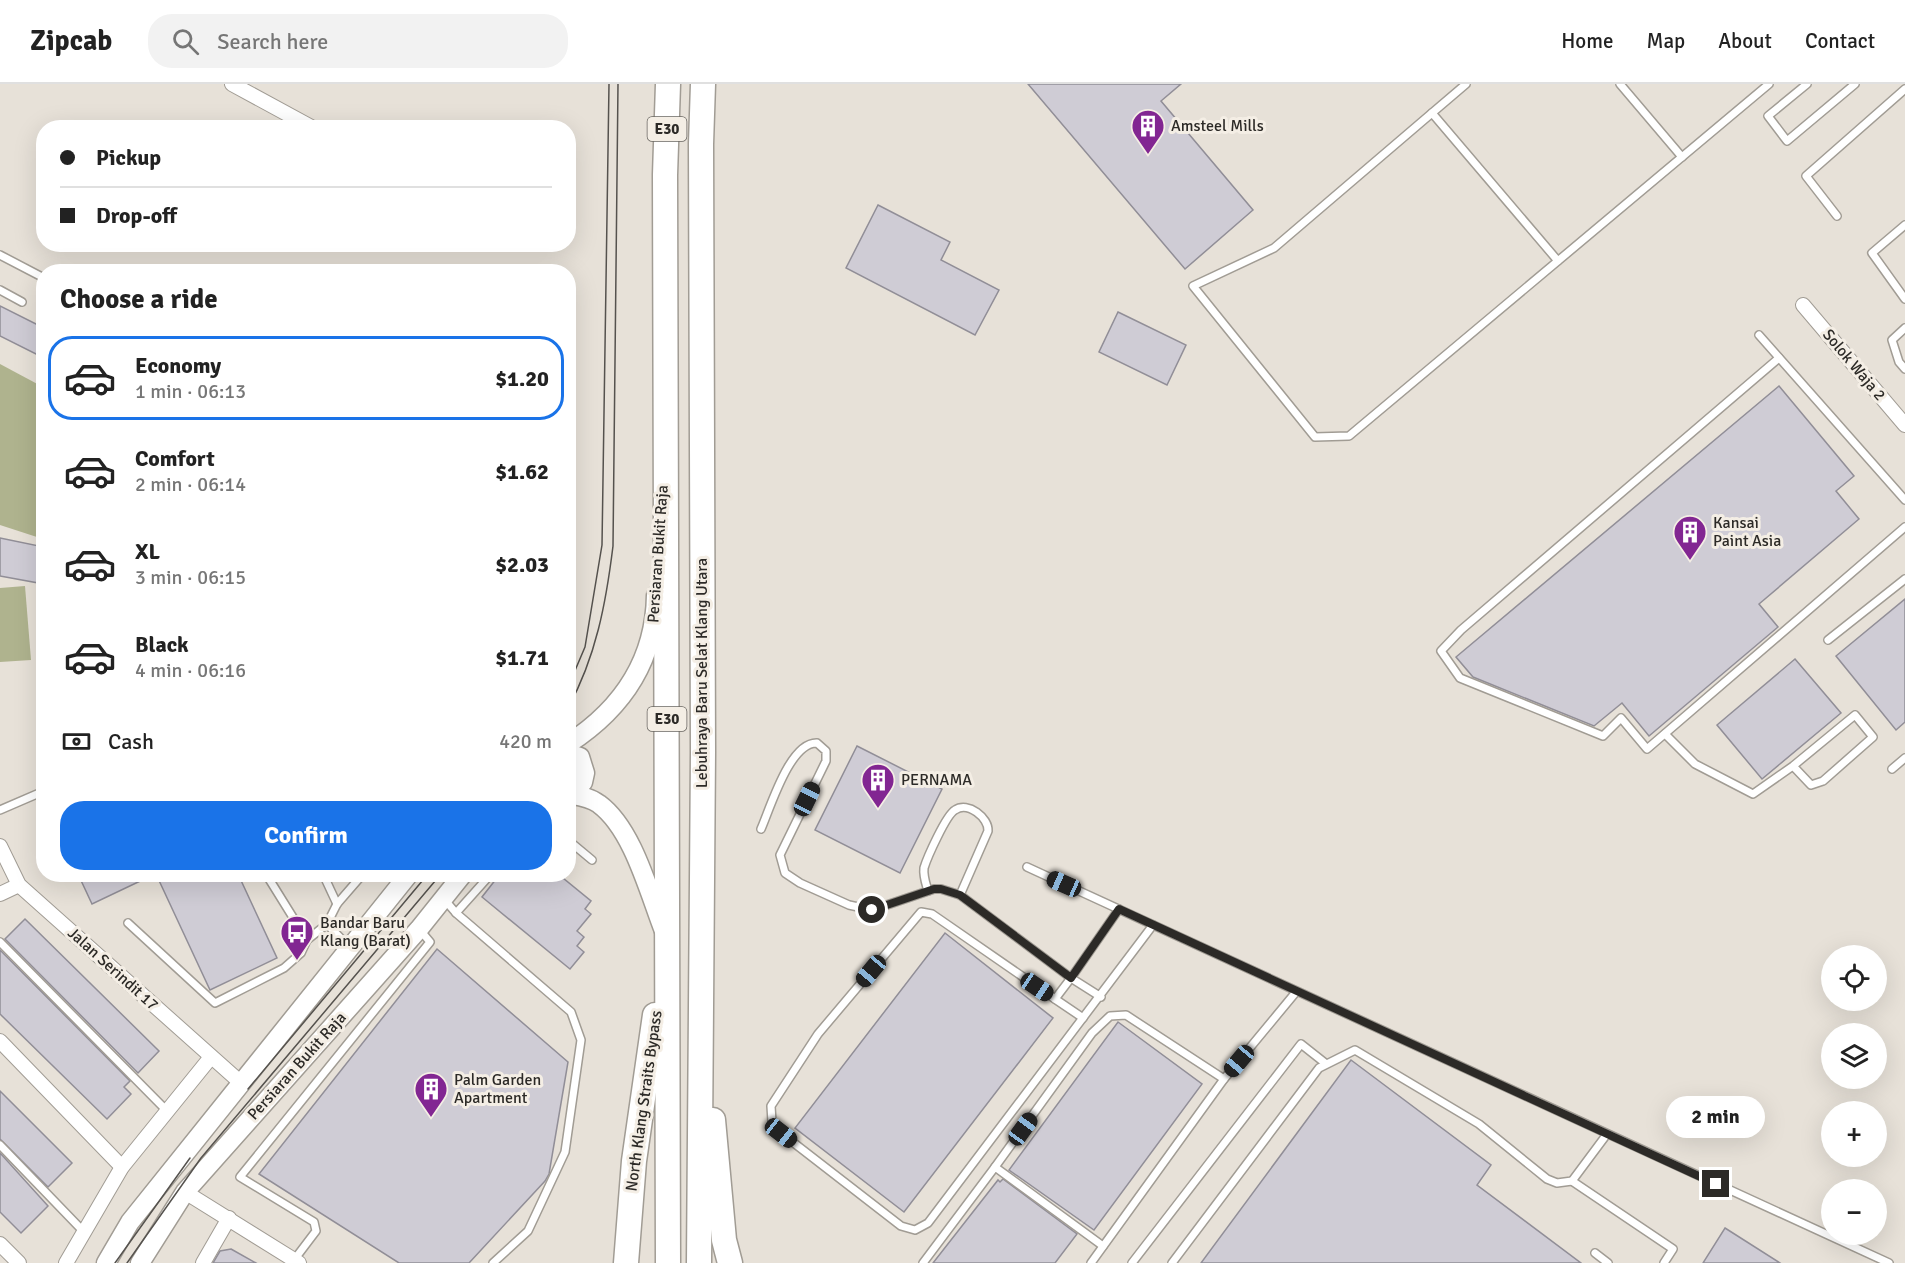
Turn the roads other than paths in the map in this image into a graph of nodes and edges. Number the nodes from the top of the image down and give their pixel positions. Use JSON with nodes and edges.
{"nodes":[{"id":1,"x":232,"y":84,"type":"edge"},
{"id":2,"x":668,"y":84,"type":"edge"},
{"id":3,"x":703,"y":84,"type":"edge"},
{"id":4,"x":1466,"y":84,"type":"edge"},
{"id":5,"x":1620,"y":84,"type":"edge"},
{"id":6,"x":1769,"y":84,"type":"edge"},
{"id":7,"x":1807,"y":84,"type":"edge"},
{"id":8,"x":1855,"y":84,"type":"edge"},
{"id":9,"x":1905,"y":89,"type":"edge"},
{"id":10,"x":1432,"y":113,"type":"junction"},
{"id":11,"x":298,"y":120,"type":"edge"},
{"id":12,"x":1682,"y":157,"type":"junction"},
{"id":13,"x":1838,"y":216,"type":"dead end"},
{"id":14,"x":1905,"y":225,"type":"edge"},
{"id":15,"x":0,"y":255,"type":"edge"},
{"id":16,"x":1558,"y":261,"type":"junction"},
{"id":17,"x":36,"y":275,"type":"edge"},
{"id":18,"x":0,"y":290,"type":"edge"},
{"id":19,"x":1905,"y":299,"type":"edge"},
{"id":20,"x":22,"y":302,"type":"dead end"},
{"id":21,"x":1803,"y":305,"type":"dead end"},
{"id":22,"x":1905,"y":328,"type":"edge"},
{"id":23,"x":1759,"y":335,"type":"dead end"},
{"id":24,"x":1779,"y":358,"type":"junction"},
{"id":25,"x":1905,"y":369,"type":"edge"},
{"id":26,"x":1905,"y":424,"type":"edge"},
{"id":27,"x":668,"y":441,"type":"junction"},
{"id":28,"x":1905,"y":500,"type":"edge"},
{"id":29,"x":1905,"y":527,"type":"edge"},
{"id":30,"x":1905,"y":579,"type":"edge"},
{"id":31,"x":1828,"y":640,"type":"dead end"},
{"id":32,"x":1665,"y":734,"type":"junction"},
{"id":33,"x":576,"y":739,"type":"edge"},
{"id":34,"x":576,"y":756,"type":"edge"},
{"id":35,"x":1905,"y":758,"type":"edge"},
{"id":36,"x":1793,"y":766,"type":"junction"},
{"id":37,"x":1892,"y":770,"type":"dead end"},
{"id":38,"x":576,"y":787,"type":"edge"},
{"id":39,"x":36,"y":794,"type":"edge"},
{"id":40,"x":576,"y":794,"type":"edge"},
{"id":41,"x":0,"y":810,"type":"edge"},
{"id":42,"x":761,"y":829,"type":"dead end"},
{"id":43,"x":0,"y":846,"type":"edge"},
{"id":44,"x":576,"y":847,"type":"edge"},
{"id":45,"x":592,"y":860,"type":"dead end"},
{"id":46,"x":1027,"y":867,"type":"dead end"},
{"id":47,"x":271,"y":882,"type":"edge"},
{"id":48,"x":327,"y":882,"type":"edge"},
{"id":49,"x":356,"y":882,"type":"edge"},
{"id":50,"x":402,"y":882,"type":"edge"},
{"id":51,"x":457,"y":882,"type":"edge"},
{"id":52,"x":484,"y":882,"type":"edge"},
{"id":53,"x":19,"y":885,"type":"junction"},
{"id":54,"x":928,"y":891,"type":"junction"},
{"id":55,"x":0,"y":894,"type":"edge"},
{"id":56,"x":960,"y":895,"type":"junction"},
{"id":57,"x":444,"y":898,"type":"junction"},
{"id":58,"x":337,"y":904,"type":"junction"},
{"id":59,"x":1119,"y":909,"type":"junction"},
{"id":60,"x":456,"y":914,"type":"junction"},
{"id":61,"x":128,"y":922,"type":"dead end"},
{"id":62,"x":327,"y":924,"type":"junction"},
{"id":63,"x":1152,"y":925,"type":"junction"},
{"id":64,"x":419,"y":929,"type":"junction"},
{"id":65,"x":667,"y":939,"type":"junction"},
{"id":66,"x":307,"y":940,"type":"junction"},
{"id":67,"x":0,"y":942,"type":"edge"},
{"id":68,"x":349,"y":947,"type":"junction"},
{"id":69,"x":1071,"y":978,"type":"junction"},
{"id":70,"x":1296,"y":992,"type":"junction"},
{"id":71,"x":1101,"y":997,"type":"junction"},
{"id":72,"x":1055,"y":999,"type":"junction"},
{"id":73,"x":1083,"y":1018,"type":"junction"},
{"id":74,"x":699,"y":1026,"type":"junction"},
{"id":75,"x":0,"y":1041,"type":"edge"},
{"id":76,"x":211,"y":1057,"type":"junction"},
{"id":77,"x":1325,"y":1063,"type":"junction"},
{"id":78,"x":1224,"y":1079,"type":"junction"},
{"id":79,"x":240,"y":1082,"type":"junction"},
{"id":80,"x":168,"y":1112,"type":"junction"},
{"id":81,"x":1607,"y":1134,"type":"junction"},
{"id":82,"x":0,"y":1145,"type":"edge"},
{"id":83,"x":122,"y":1167,"type":"junction"},
{"id":84,"x":995,"y":1167,"type":"junction"},
{"id":85,"x":1572,"y":1181,"type":"junction"},
{"id":86,"x":185,"y":1192,"type":"junction"},
{"id":87,"x":229,"y":1218,"type":"junction"},
{"id":88,"x":83,"y":1231,"type":"junction"},
{"id":89,"x":0,"y":1244,"type":"edge"},
{"id":90,"x":1103,"y":1246,"type":"junction"},
{"id":91,"x":1595,"y":1253,"type":"dead end"},
{"id":92,"x":296,"y":1262,"type":"edge"},
{"id":93,"x":19,"y":1263,"type":"edge"},
{"id":94,"x":66,"y":1263,"type":"edge"},
{"id":95,"x":106,"y":1263,"type":"edge"},
{"id":96,"x":140,"y":1263,"type":"edge"},
{"id":97,"x":202,"y":1263,"type":"edge"},
{"id":98,"x":493,"y":1263,"type":"edge"},
{"id":99,"x":626,"y":1263,"type":"edge"},
{"id":100,"x":668,"y":1263,"type":"edge"},
{"id":101,"x":699,"y":1263,"type":"edge"},
{"id":102,"x":730,"y":1263,"type":"edge"},
{"id":103,"x":923,"y":1263,"type":"edge"},
{"id":104,"x":1091,"y":1263,"type":"edge"},
{"id":105,"x":1132,"y":1263,"type":"edge"},
{"id":106,"x":1172,"y":1263,"type":"edge"},
{"id":107,"x":1608,"y":1263,"type":"edge"},
{"id":108,"x":1664,"y":1263,"type":"edge"},
{"id":109,"x":1889,"y":1263,"type":"edge"}],
"edges":[{"from":1,"to":11,"type":"street"},
{"from":2,"to":27,"type":"highway","name":"Lebuhraya Baru Selat Klang Utara","number":"E30"},
{"from":3,"to":74,"type":"highway","name":"Lebuhraya Baru Selat Klang Utara","number":"E30"},
{"from":4,"to":10,"type":"lane"},
{"from":5,"to":12,"type":"lane"},
{"from":6,"to":12,"type":"lane"},
{"from":7,"to":8,"type":"lane"},
{"from":9,"to":13,"type":"lane"},
{"from":10,"to":16,"type":"lane"},
{"from":10,"to":16,"type":"lane"},
{"from":12,"to":16,"type":"lane"},
{"from":14,"to":19,"type":"lane"},
{"from":15,"to":17,"type":"lane"},
{"from":18,"to":20,"type":"lane"},
{"from":21,"to":26,"type":"street","name":"Solok Waja 2"},
{"from":22,"to":25,"type":"lane"},
{"from":23,"to":24,"type":"lane"},
{"from":24,"to":28,"type":"lane"},
{"from":24,"to":32,"type":"lane"},
{"from":27,"to":33,"type":"main road","name":"Persiaran Bukit Raja"},
{"from":27,"to":65,"type":"highway","name":"Lebuhraya Baru Selat Klang Utara","number":"E30"},
{"from":29,"to":32,"type":"lane"},
{"from":30,"to":31,"type":"lane"},
{"from":32,"to":36,"type":"lane"},
{"from":34,"to":38,"type":"main road"},
{"from":35,"to":37,"type":"lane"},
{"from":36,"to":36,"type":"lane"},
{"from":39,"to":41,"type":"lane"},
{"from":40,"to":65,"type":"main road"},
{"from":42,"to":54,"type":"lane"},
{"from":43,"to":53,"type":"street","name":"Jalan Serindit 17"},
{"from":44,"to":45,"type":"lane"},
{"from":46,"to":59,"type":"lane"},
{"from":47,"to":66,"type":"lane"},
{"from":48,"to":58,"type":"lane"},
{"from":49,"to":58,"type":"lane"},
{"from":50,"to":68,"type":"main road","name":"Persiaran Bukit Raja"},
{"from":51,"to":57,"type":"main road","name":"Persiaran Bukit Raja"},
{"from":52,"to":60,"type":"lane"},
{"from":53,"to":55,"type":"street"},
{"from":53,"to":76,"type":"street","name":"Jalan Serindit 17"},
{"from":54,"to":56,"type":"lane"},
{"from":54,"to":56,"type":"lane"},
{"from":56,"to":69,"type":"lane"},
{"from":57,"to":60,"type":"lane"},
{"from":57,"to":64,"type":"main road","name":"Persiaran Bukit Raja"},
{"from":58,"to":62,"type":"lane"},
{"from":59,"to":63,"type":"lane"},
{"from":59,"to":69,"type":"lane"},
{"from":60,"to":98,"type":"lane"},
{"from":61,"to":66,"type":"lane"},
{"from":62,"to":66,"type":"lane"},
{"from":62,"to":68,"type":"lane"},
{"from":63,"to":70,"type":"lane"},
{"from":63,"to":71,"type":"lane"},
{"from":64,"to":86,"type":"main road","name":"Persiaran Bukit Raja"},
{"from":64,"to":92,"type":"lane"},
{"from":65,"to":99,"type":"highway","name":"North Klang Straits Bypass","number":"E30"},
{"from":65,"to":100,"type":"highway","name":"Lebuhraya Baru Selat Klang Utara","number":"E30"},
{"from":67,"to":80,"type":"lane"},
{"from":68,"to":79,"type":"main road","name":"Persiaran Bukit Raja"},
{"from":69,"to":71,"type":"lane"},
{"from":69,"to":72,"type":"lane"},
{"from":70,"to":78,"type":"lane"},
{"from":70,"to":81,"type":"lane"},
{"from":71,"to":73,"type":"lane"},
{"from":72,"to":73,"type":"lane"},
{"from":72,"to":73,"type":"lane"},
{"from":74,"to":101,"type":"highway","name":"Lebuhraya Baru Selat Klang Utara","number":"E30"},
{"from":74,"to":102,"type":"highway"},
{"from":75,"to":83,"type":"street"},
{"from":76,"to":79,"type":"street","name":"Jalan Serindit 17"},
{"from":76,"to":80,"type":"street"},
{"from":77,"to":85,"type":"lane"},
{"from":77,"to":105,"type":"lane"},
{"from":77,"to":106,"type":"lane"},
{"from":78,"to":84,"type":"lane"},
{"from":78,"to":90,"type":"lane"},
{"from":79,"to":95,"type":"main road","name":"Persiaran Bukit Raja"},
{"from":80,"to":83,"type":"street"},
{"from":81,"to":85,"type":"lane"},
{"from":81,"to":109,"type":"lane"},
{"from":82,"to":88,"type":"lane"},
{"from":83,"to":88,"type":"street"},
{"from":84,"to":90,"type":"lane"},
{"from":84,"to":103,"type":"lane"},
{"from":85,"to":108,"type":"lane"},
{"from":86,"to":87,"type":"street"},
{"from":86,"to":96,"type":"main road","name":"Persiaran Bukit Raja"},
{"from":87,"to":92,"type":"street"},
{"from":87,"to":97,"type":"street"},
{"from":88,"to":94,"type":"street"},
{"from":89,"to":93,"type":"street"},
{"from":90,"to":104,"type":"lane"},
{"from":91,"to":107,"type":"lane"}]}
